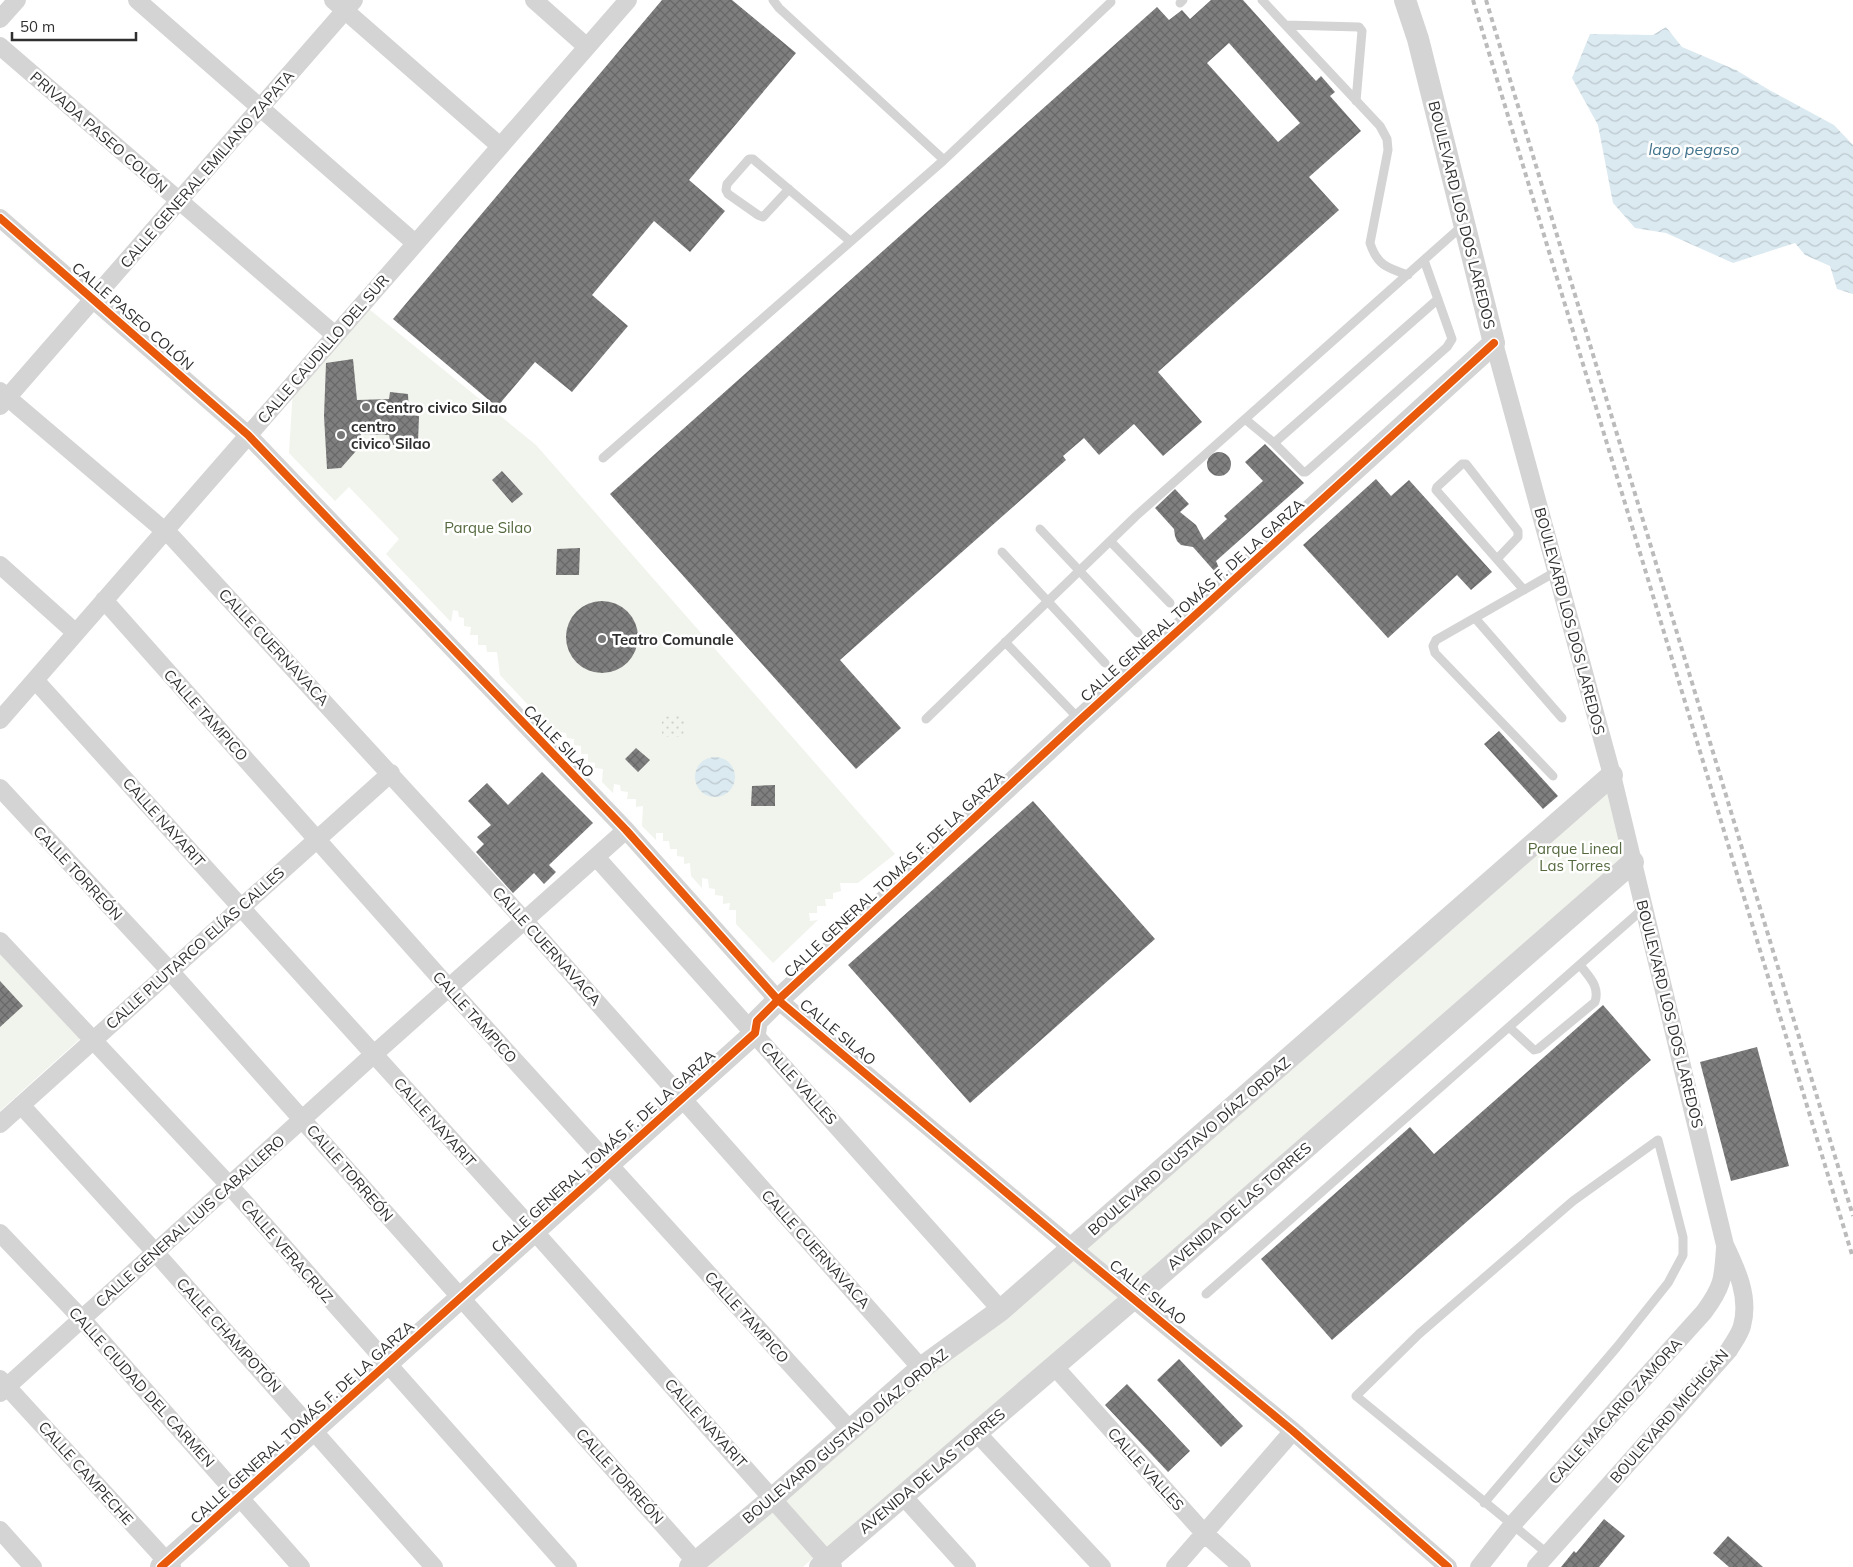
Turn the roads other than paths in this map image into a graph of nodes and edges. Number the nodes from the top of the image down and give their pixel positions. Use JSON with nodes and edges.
{"nodes":[{"id":1,"x":18,"y":0,"type":"edge"},
{"id":2,"x":137,"y":0,"type":"edge"},
{"id":3,"x":534,"y":0,"type":"edge"},
{"id":4,"x":628,"y":0,"type":"edge"},
{"id":5,"x":773,"y":0,"type":"edge"},
{"id":6,"x":1262,"y":0,"type":"edge"},
{"id":7,"x":1405,"y":0,"type":"edge"},
{"id":8,"x":1111,"y":2,"type":"dead end"},
{"id":9,"x":344,"y":3,"type":"edge"},
{"id":10,"x":0,"y":19,"type":"edge"},
{"id":11,"x":1286,"y":25,"type":"junction"},
{"id":12,"x":0,"y":46,"type":"edge"},
{"id":13,"x":587,"y":47,"type":"junction"},
{"id":14,"x":1356,"y":101,"type":"junction"},
{"id":15,"x":260,"y":108,"type":"junction"},
{"id":16,"x":500,"y":146,"type":"junction"},
{"id":17,"x":944,"y":160,"type":"junction"},
{"id":18,"x":788,"y":189,"type":"junction"},
{"id":19,"x":179,"y":201,"type":"junction"},
{"id":20,"x":0,"y":218,"type":"edge"},
{"id":21,"x":1464,"y":224,"type":"junction"},
{"id":22,"x":850,"y":241,"type":"junction"},
{"id":23,"x":415,"y":243,"type":"junction"},
{"id":24,"x":1424,"y":260,"type":"junction"},
{"id":25,"x":1408,"y":275,"type":"junction"},
{"id":26,"x":94,"y":299,"type":"junction"},
{"id":27,"x":1438,"y":299,"type":"junction"},
{"id":28,"x":336,"y":335,"type":"junction"},
{"id":29,"x":1494,"y":343,"type":"junction"},
{"id":30,"x":2,"y":399,"type":"edge"},
{"id":31,"x":1245,"y":419,"type":"junction"},
{"id":32,"x":248,"y":435,"type":"junction"},
{"id":33,"x":1274,"y":444,"type":"junction"},
{"id":34,"x":603,"y":458,"type":"dead end"},
{"id":35,"x":1040,"y":529,"type":"dead end"},
{"id":36,"x":164,"y":532,"type":"junction"},
{"id":37,"x":1110,"y":541,"type":"junction"},
{"id":38,"x":1002,"y":552,"type":"dead end"},
{"id":39,"x":1497,"y":559,"type":"junction"},
{"id":40,"x":0,"y":565,"type":"edge"},
{"id":41,"x":1079,"y":571,"type":"junction"},
{"id":42,"x":1556,"y":571,"type":"junction"},
{"id":43,"x":1524,"y":590,"type":"junction"},
{"id":44,"x":104,"y":600,"type":"junction"},
{"id":45,"x":1048,"y":601,"type":"junction"},
{"id":46,"x":1170,"y":603,"type":"dead end"},
{"id":47,"x":1475,"y":618,"type":"junction"},
{"id":48,"x":76,"y":632,"type":"junction"},
{"id":49,"x":1138,"y":633,"type":"dead end"},
{"id":50,"x":1006,"y":642,"type":"junction"},
{"id":51,"x":1105,"y":663,"type":"dead end"},
{"id":52,"x":35,"y":680,"type":"junction"},
{"id":53,"x":1562,"y":718,"type":"dead end"},
{"id":54,"x":926,"y":719,"type":"dead end"},
{"id":55,"x":0,"y":720,"type":"edge"},
{"id":56,"x":1080,"y":720,"type":"junction"},
{"id":57,"x":390,"y":773,"type":"junction"},
{"id":58,"x":1612,"y":775,"type":"junction"},
{"id":59,"x":1553,"y":776,"type":"dead end"},
{"id":60,"x":0,"y":788,"type":"edge"},
{"id":61,"x":626,"y":830,"type":"junction"},
{"id":62,"x":317,"y":840,"type":"junction"},
{"id":63,"x":596,"y":857,"type":"junction"},
{"id":64,"x":1633,"y":862,"type":"junction"},
{"id":65,"x":242,"y":907,"type":"junction"},
{"id":66,"x":1644,"y":908,"type":"junction"},
{"id":67,"x":524,"y":920,"type":"junction"},
{"id":68,"x":0,"y":941,"type":"edge"},
{"id":69,"x":1580,"y":966,"type":"junction"},
{"id":70,"x":170,"y":971,"type":"junction"},
{"id":71,"x":449,"y":988,"type":"junction"},
{"id":72,"x":778,"y":1000,"type":"junction"},
{"id":73,"x":1509,"y":1028,"type":"junction"},
{"id":74,"x":755,"y":1033,"type":"junction"},
{"id":75,"x":93,"y":1040,"type":"junction"},
{"id":76,"x":373,"y":1054,"type":"junction"},
{"id":77,"x":682,"y":1099,"type":"junction"},
{"id":78,"x":21,"y":1105,"type":"junction"},
{"id":79,"x":303,"y":1119,"type":"junction"},
{"id":80,"x":0,"y":1124,"type":"edge"},
{"id":81,"x":608,"y":1165,"type":"junction"},
{"id":82,"x":229,"y":1185,"type":"junction"},
{"id":83,"x":534,"y":1231,"type":"junction"},
{"id":84,"x":0,"y":1232,"type":"edge"},
{"id":85,"x":1725,"y":1245,"type":"junction"},
{"id":86,"x":1072,"y":1248,"type":"junction"},
{"id":87,"x":155,"y":1252,"type":"junction"},
{"id":88,"x":1206,"y":1294,"type":"dead end"},
{"id":89,"x":461,"y":1298,"type":"junction"},
{"id":90,"x":1134,"y":1298,"type":"junction"},
{"id":91,"x":1001,"y":1310,"type":"junction"},
{"id":92,"x":82,"y":1319,"type":"junction"},
{"id":93,"x":386,"y":1364,"type":"junction"},
{"id":94,"x":1054,"y":1366,"type":"junction"},
{"id":95,"x":921,"y":1368,"type":"junction"},
{"id":96,"x":2,"y":1386,"type":"edge"},
{"id":97,"x":314,"y":1430,"type":"junction"},
{"id":98,"x":850,"y":1430,"type":"junction"},
{"id":99,"x":1293,"y":1431,"type":"junction"},
{"id":100,"x":978,"y":1433,"type":"junction"},
{"id":101,"x":240,"y":1496,"type":"junction"},
{"id":102,"x":903,"y":1496,"type":"junction"},
{"id":103,"x":773,"y":1498,"type":"junction"},
{"id":104,"x":1484,"y":1503,"type":"junction"},
{"id":105,"x":1513,"y":1524,"type":"junction"},
{"id":106,"x":0,"y":1530,"type":"edge"},
{"id":107,"x":1204,"y":1533,"type":"junction"},
{"id":108,"x":1542,"y":1560,"type":"edge"},
{"id":109,"x":693,"y":1564,"type":"edge"},
{"id":110,"x":167,"y":1565,"type":"edge"},
{"id":111,"x":827,"y":1565,"type":"edge"},
{"id":112,"x":1483,"y":1566,"type":"edge"},
{"id":113,"x":33,"y":1567,"type":"edge"},
{"id":114,"x":301,"y":1567,"type":"edge"},
{"id":115,"x":434,"y":1567,"type":"edge"},
{"id":116,"x":568,"y":1567,"type":"edge"},
{"id":117,"x":967,"y":1567,"type":"edge"},
{"id":118,"x":1102,"y":1567,"type":"edge"},
{"id":119,"x":1175,"y":1567,"type":"edge"},
{"id":120,"x":1242,"y":1567,"type":"edge"},
{"id":121,"x":1448,"y":1567,"type":"edge"}],
"edges":[{"from":1,"to":10,"type":"street"},
{"from":2,"to":15,"type":"street"},
{"from":3,"to":13,"type":"street"},
{"from":4,"to":13,"type":"street","name":"CALLE CAUDILLO DEL SUR"},
{"from":5,"to":17,"type":"lane"},
{"from":6,"to":11,"type":"lane"},
{"from":7,"to":21,"type":"street","name":"BOULEVARD LOS DOS LAREDOS"},
{"from":8,"to":17,"type":"lane"},
{"from":9,"to":15,"type":"street","name":"CALLE GENERAL EMILIANO ZAPATA"},
{"from":9,"to":16,"type":"street"},
{"from":11,"to":14,"type":"lane"},
{"from":11,"to":14,"type":"lane"},
{"from":12,"to":19,"type":"street","name":"PRIVADA PASEO COLÓN"},
{"from":13,"to":16,"type":"street","name":"CALLE CAUDILLO DEL SUR"},
{"from":14,"to":25,"type":"lane"},
{"from":15,"to":19,"type":"street","name":"CALLE GENERAL EMILIANO ZAPATA"},
{"from":15,"to":23,"type":"street"},
{"from":16,"to":23,"type":"street","name":"CALLE CAUDILLO DEL SUR"},
{"from":17,"to":22,"type":"lane"},
{"from":18,"to":18,"type":"lane"},
{"from":18,"to":22,"type":"lane"},
{"from":19,"to":26,"type":"street","name":"CALLE GENERAL EMILIANO ZAPATA"},
{"from":19,"to":28,"type":"street","name":"PRIVADA PASEO COLÓN"},
{"from":20,"to":26,"type":"street","name":"CALLE PASEO COLÓN"},
{"from":21,"to":24,"type":"lane"},
{"from":21,"to":29,"type":"street","name":"BOULEVARD LOS DOS LAREDOS"},
{"from":22,"to":34,"type":"lane"},
{"from":23,"to":28,"type":"street","name":"CALLE CAUDILLO DEL SUR"},
{"from":24,"to":25,"type":"lane"},
{"from":24,"to":27,"type":"lane"},
{"from":25,"to":31,"type":"lane"},
{"from":26,"to":30,"type":"street","name":"CALLE GENERAL EMILIANO ZAPATA"},
{"from":26,"to":32,"type":"street","name":"CALLE PASEO COLÓN"},
{"from":27,"to":33,"type":"lane"},
{"from":27,"to":33,"type":"lane"},
{"from":28,"to":32,"type":"street","name":"CALLE CAUDILLO DEL SUR"},
{"from":29,"to":42,"type":"street","name":"BOULEVARD LOS DOS LAREDOS"},
{"from":29,"to":56,"type":"street","name":"CALLE GENERAL TOMÁS F. DE LA GARZA"},
{"from":30,"to":36,"type":"street"},
{"from":31,"to":33,"type":"lane"},
{"from":31,"to":37,"type":"lane"},
{"from":32,"to":36,"type":"street","name":"CALLE CAUDILLO DEL SUR"},
{"from":32,"to":61,"type":"street","name":"CALLE SILAO"},
{"from":35,"to":41,"type":"lane"},
{"from":36,"to":44,"type":"street","name":"CALLE CAUDILLO DEL SUR"},
{"from":36,"to":57,"type":"street","name":"CALLE CUERNAVACA"},
{"from":37,"to":41,"type":"lane"},
{"from":37,"to":46,"type":"lane"},
{"from":38,"to":45,"type":"lane"},
{"from":39,"to":39,"type":"lane"},
{"from":39,"to":43,"type":"lane"},
{"from":40,"to":48,"type":"street"},
{"from":41,"to":45,"type":"lane"},
{"from":41,"to":49,"type":"lane"},
{"from":42,"to":43,"type":"lane"},
{"from":42,"to":58,"type":"street","name":"BOULEVARD LOS DOS LAREDOS"},
{"from":43,"to":47,"type":"lane"},
{"from":44,"to":48,"type":"street","name":"CALLE CAUDILLO DEL SUR"},
{"from":44,"to":62,"type":"street","name":"CALLE TAMPICO"},
{"from":45,"to":50,"type":"lane"},
{"from":45,"to":51,"type":"lane"},
{"from":47,"to":53,"type":"lane"},
{"from":47,"to":59,"type":"lane"},
{"from":48,"to":52,"type":"street","name":"CALLE CAUDILLO DEL SUR"},
{"from":50,"to":54,"type":"lane"},
{"from":50,"to":56,"type":"lane"},
{"from":52,"to":55,"type":"street","name":"CALLE CAUDILLO DEL SUR"},
{"from":52,"to":65,"type":"street","name":"CALLE NAYARIT"},
{"from":56,"to":72,"type":"street","name":"CALLE GENERAL TOMÁS F. DE LA GARZA"},
{"from":57,"to":62,"type":"street","name":"CALLE PLUTARCO ELÍAS CALLES"},
{"from":57,"to":67,"type":"street","name":"CALLE CUERNAVACA"},
{"from":58,"to":64,"type":"street","name":"BOULEVARD LOS DOS LAREDOS"},
{"from":58,"to":86,"type":"street","name":"BOULEVARD GUSTAVO DÍAZ ORDAZ"},
{"from":60,"to":70,"type":"street","name":"CALLE TORREÓN"},
{"from":61,"to":63,"type":"street","name":"CALLE GENERAL LUIS CABALLERO"},
{"from":61,"to":72,"type":"street","name":"CALLE SILAO"},
{"from":62,"to":65,"type":"street","name":"CALLE PLUTARCO ELÍAS CALLES"},
{"from":62,"to":71,"type":"street","name":"CALLE TAMPICO"},
{"from":63,"to":67,"type":"street","name":"CALLE GENERAL LUIS CABALLERO"},
{"from":63,"to":74,"type":"street","name":"CALLE VALLES"},
{"from":64,"to":66,"type":"street","name":"BOULEVARD LOS DOS LAREDOS"},
{"from":64,"to":90,"type":"street","name":"AVENIDA DE LAS TORRES"},
{"from":65,"to":70,"type":"street","name":"CALLE PLUTARCO ELÍAS CALLES"},
{"from":65,"to":76,"type":"street","name":"CALLE NAYARIT"},
{"from":66,"to":69,"type":"lane"},
{"from":66,"to":85,"type":"street","name":"BOULEVARD LOS DOS LAREDOS"},
{"from":67,"to":71,"type":"street","name":"CALLE GENERAL LUIS CABALLERO"},
{"from":67,"to":77,"type":"street","name":"CALLE CUERNAVACA"},
{"from":68,"to":75,"type":"street","name":"CALLE VERACRUZ"},
{"from":69,"to":73,"type":"lane"},
{"from":69,"to":73,"type":"lane"},
{"from":70,"to":75,"type":"street","name":"CALLE PLUTARCO ELÍAS CALLES"},
{"from":70,"to":79,"type":"street","name":"CALLE TORREÓN"},
{"from":71,"to":76,"type":"street","name":"CALLE GENERAL LUIS CABALLERO"},
{"from":71,"to":81,"type":"street","name":"CALLE TAMPICO"},
{"from":72,"to":74,"type":"street","name":"CALLE GENERAL TOMÁS F. DE LA GARZA"},
{"from":72,"to":86,"type":"street","name":"CALLE SILAO"},
{"from":73,"to":88,"type":"lane"},
{"from":74,"to":77,"type":"street","name":"CALLE GENERAL TOMÁS F. DE LA GARZA"},
{"from":74,"to":91,"type":"street","name":"CALLE VALLES"},
{"from":75,"to":78,"type":"street","name":"CALLE PLUTARCO ELÍAS CALLES"},
{"from":75,"to":82,"type":"street","name":"CALLE VERACRUZ"},
{"from":76,"to":79,"type":"street","name":"CALLE GENERAL LUIS CABALLERO"},
{"from":76,"to":83,"type":"street","name":"CALLE NAYARIT"},
{"from":77,"to":81,"type":"street","name":"CALLE GENERAL TOMÁS F. DE LA GARZA"},
{"from":77,"to":95,"type":"street","name":"CALLE CUERNAVACA"},
{"from":78,"to":80,"type":"street","name":"CALLE PLUTARCO ELÍAS CALLES"},
{"from":78,"to":87,"type":"street","name":"CALLE CHAMPOTÓN"},
{"from":79,"to":82,"type":"street","name":"CALLE GENERAL LUIS CABALLERO"},
{"from":79,"to":89,"type":"street","name":"CALLE TORREÓN"},
{"from":81,"to":83,"type":"street","name":"CALLE GENERAL TOMÁS F. DE LA GARZA"},
{"from":81,"to":98,"type":"street","name":"CALLE TAMPICO"},
{"from":82,"to":87,"type":"street","name":"CALLE GENERAL LUIS CABALLERO"},
{"from":82,"to":93,"type":"street","name":"CALLE VERACRUZ"},
{"from":83,"to":89,"type":"street","name":"CALLE GENERAL TOMÁS F. DE LA GARZA"},
{"from":83,"to":103,"type":"street","name":"CALLE NAYARIT"},
{"from":84,"to":92,"type":"street","name":"CALLE CIUDAD DEL CARMEN"},
{"from":85,"to":105,"type":"street","name":"CALLE MACARIO ZAMORA"},
{"from":85,"to":108,"type":"street","name":"BOULEVARD MICHIGAN"},
{"from":86,"to":90,"type":"street","name":"CALLE SILAO"},
{"from":86,"to":91,"type":"street","name":"BOULEVARD GUSTAVO DÍAZ ORDAZ"},
{"from":87,"to":92,"type":"street","name":"CALLE GENERAL LUIS CABALLERO"},
{"from":87,"to":97,"type":"street","name":"CALLE CHAMPOTÓN"},
{"from":89,"to":93,"type":"street","name":"CALLE GENERAL TOMÁS F. DE LA GARZA"},
{"from":89,"to":109,"type":"street","name":"CALLE TORREÓN"},
{"from":90,"to":94,"type":"street","name":"AVENIDA DE LAS TORRES"},
{"from":90,"to":99,"type":"street","name":"CALLE SILAO"},
{"from":91,"to":95,"type":"street","name":"BOULEVARD GUSTAVO DÍAZ ORDAZ"},
{"from":92,"to":96,"type":"street","name":"CALLE GENERAL LUIS CABALLERO"},
{"from":92,"to":101,"type":"street","name":"CALLE CIUDAD DEL CARMEN"},
{"from":93,"to":97,"type":"street","name":"CALLE GENERAL TOMÁS F. DE LA GARZA"},
{"from":93,"to":116,"type":"street","name":"CALLE VERACRUZ"},
{"from":94,"to":100,"type":"street","name":"AVENIDA DE LAS TORRES"},
{"from":94,"to":107,"type":"street","name":"CALLE VALLES"},
{"from":95,"to":98,"type":"street","name":"BOULEVARD GUSTAVO DÍAZ ORDAZ"},
{"from":96,"to":110,"type":"street","name":"CALLE CAMPECHE"},
{"from":97,"to":101,"type":"street","name":"CALLE GENERAL TOMÁS F. DE LA GARZA"},
{"from":97,"to":115,"type":"street","name":"CALLE CHAMPOTÓN"},
{"from":98,"to":103,"type":"street","name":"BOULEVARD GUSTAVO DÍAZ ORDAZ"},
{"from":99,"to":107,"type":"street"},
{"from":99,"to":121,"type":"street","name":"CALLE SILAO"},
{"from":100,"to":102,"type":"street","name":"AVENIDA DE LAS TORRES"},
{"from":100,"to":118,"type":"street"},
{"from":101,"to":110,"type":"street","name":"CALLE GENERAL TOMÁS F. DE LA GARZA"},
{"from":101,"to":114,"type":"street","name":"CALLE CIUDAD DEL CARMEN"},
{"from":102,"to":111,"type":"street","name":"AVENIDA DE LAS TORRES"},
{"from":102,"to":117,"type":"street"},
{"from":103,"to":109,"type":"street","name":"BOULEVARD GUSTAVO DÍAZ ORDAZ"},
{"from":103,"to":111,"type":"street","name":"CALLE NAYARIT"},
{"from":104,"to":104,"type":"lane"},
{"from":104,"to":105,"type":"lane"},
{"from":105,"to":108,"type":"lane"},
{"from":105,"to":112,"type":"street","name":"CALLE MACARIO ZAMORA"},
{"from":106,"to":113,"type":"street"},
{"from":107,"to":119,"type":"street"},
{"from":107,"to":120,"type":"street","name":"CALLE VALLES"}]}
